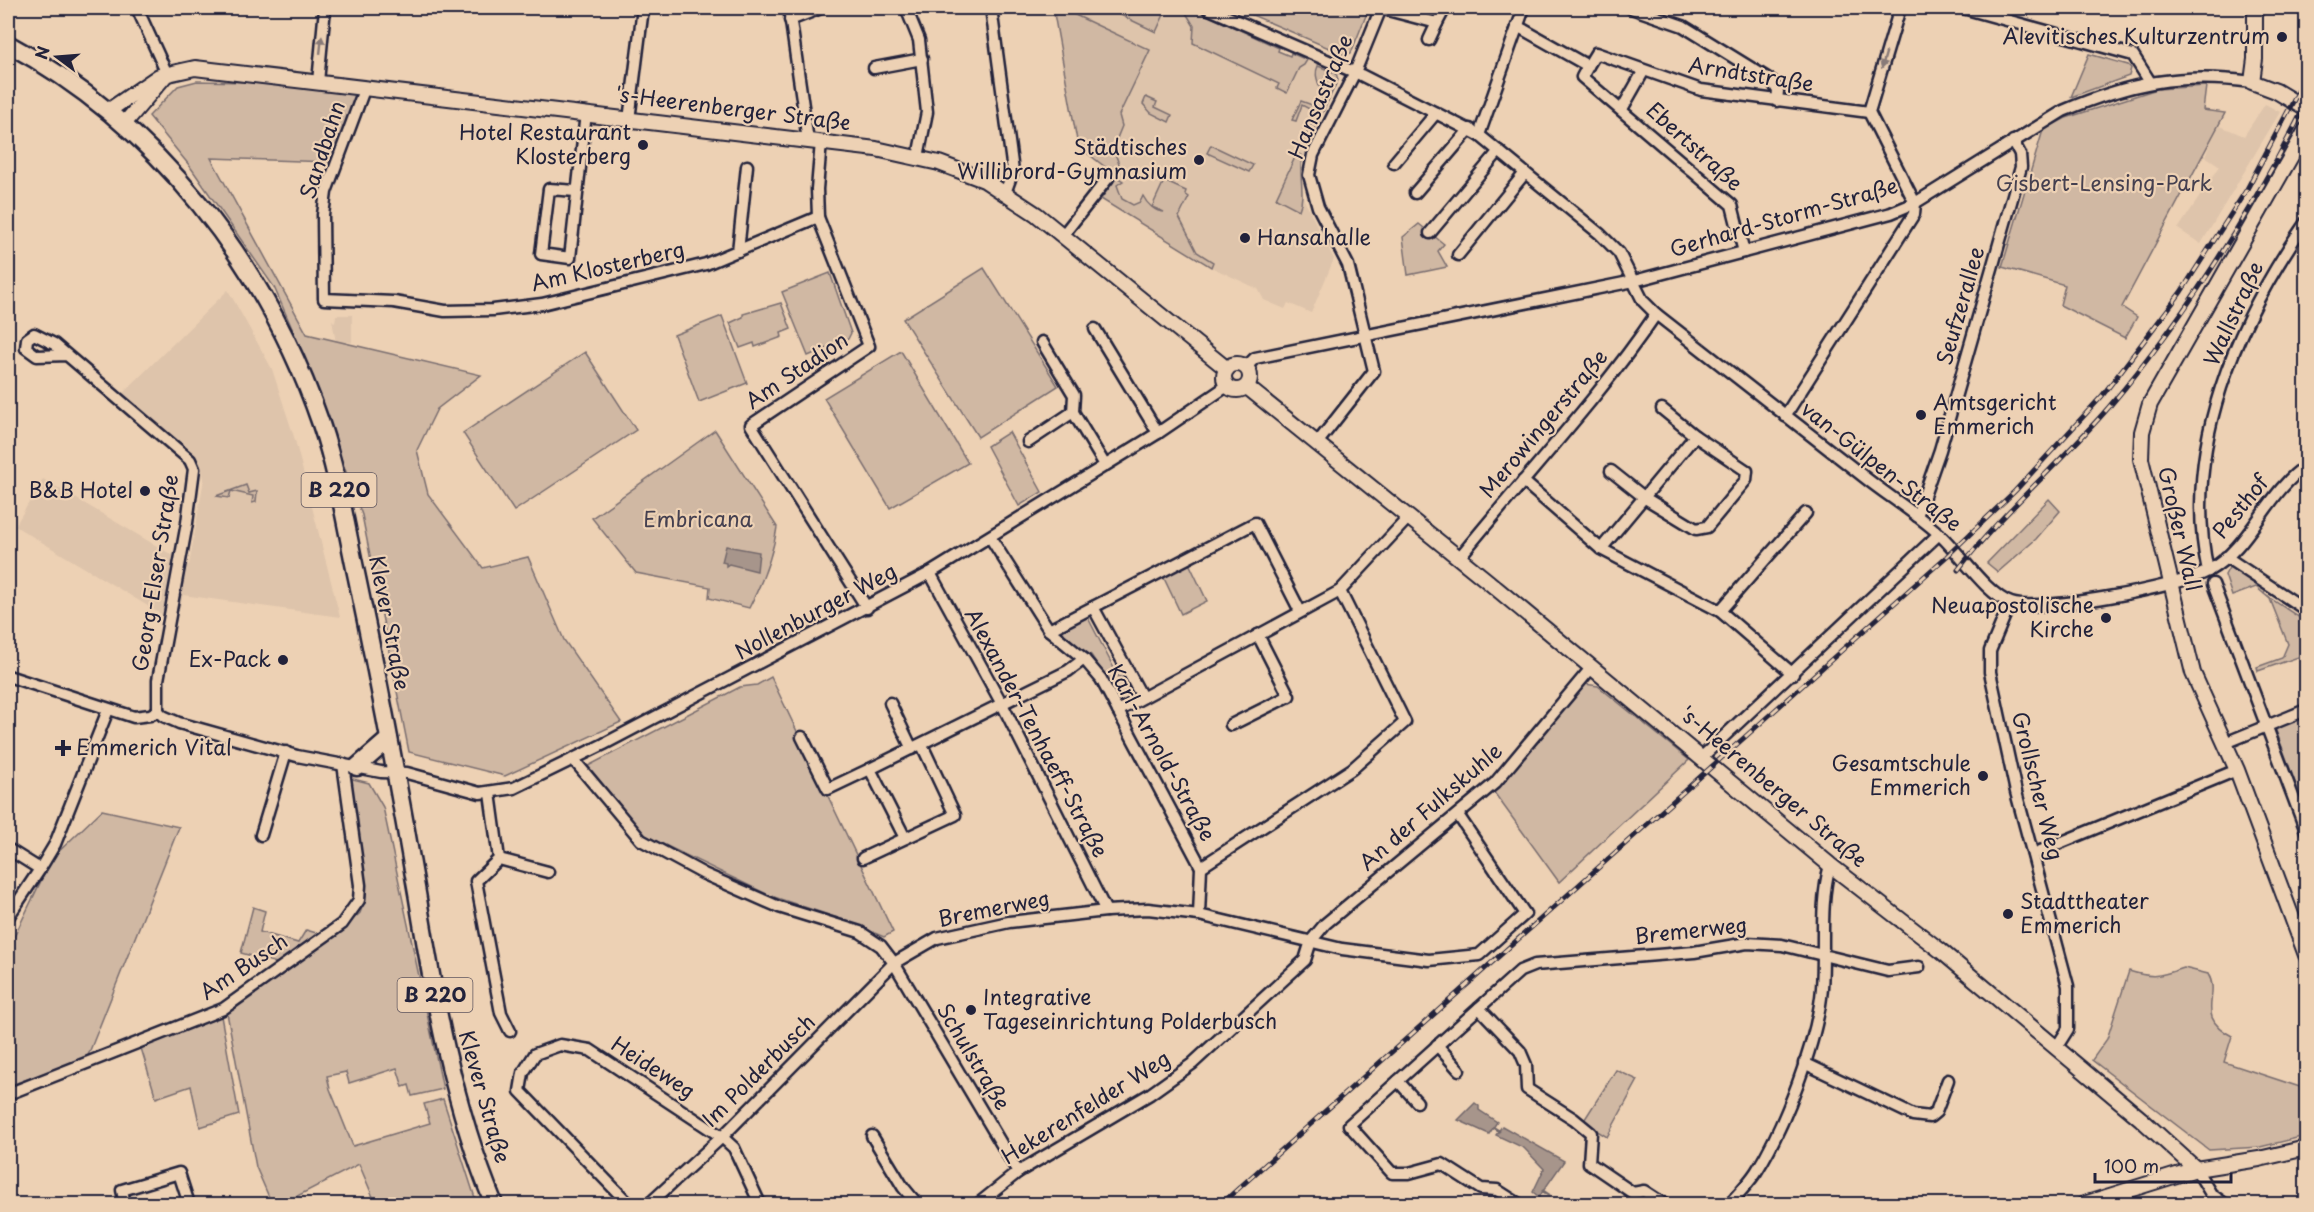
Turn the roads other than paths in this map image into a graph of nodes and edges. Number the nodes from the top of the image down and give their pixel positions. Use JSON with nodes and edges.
{"nodes":[{"id":1,"x":137,"y":8,"type":"edge"},
{"id":2,"x":325,"y":8,"type":"edge"},
{"id":3,"x":643,"y":8,"type":"edge"},
{"id":4,"x":789,"y":8,"type":"edge"},
{"id":5,"x":821,"y":8,"type":"edge"},
{"id":6,"x":906,"y":8,"type":"edge"},
{"id":7,"x":991,"y":8,"type":"edge"},
{"id":8,"x":1207,"y":8,"type":"edge"},
{"id":9,"x":1381,"y":8,"type":"edge"},
{"id":10,"x":1445,"y":8,"type":"edge"},
{"id":11,"x":1524,"y":8,"type":"edge"},
{"id":12,"x":1631,"y":8,"type":"edge"},
{"id":13,"x":1899,"y":8,"type":"edge"},
{"id":14,"x":1963,"y":8,"type":"edge"},
{"id":15,"x":2255,"y":8,"type":"edge"},
{"id":16,"x":790,"y":20,"type":"junction"},
{"id":17,"x":1437,"y":23,"type":"junction"},
{"id":18,"x":1517,"y":27,"type":"junction"},
{"id":19,"x":1429,"y":40,"type":"dead end"},
{"id":20,"x":8,"y":44,"type":"edge"},
{"id":21,"x":922,"y":59,"type":"junction"},
{"id":22,"x":1588,"y":66,"type":"junction"},
{"id":23,"x":874,"y":68,"type":"dead end"},
{"id":24,"x":1355,"y":72,"type":"junction"},
{"id":25,"x":1643,"y":72,"type":"junction"},
{"id":26,"x":167,"y":74,"type":"junction"},
{"id":27,"x":318,"y":82,"type":"junction"},
{"id":28,"x":2150,"y":82,"type":"junction"},
{"id":29,"x":2252,"y":82,"type":"junction"},
{"id":30,"x":365,"y":87,"type":"junction"},
{"id":31,"x":1777,"y":102,"type":"junction"},
{"id":32,"x":1622,"y":109,"type":"junction"},
{"id":33,"x":2307,"y":109,"type":"edge"},
{"id":34,"x":108,"y":111,"type":"junction"},
{"id":35,"x":1869,"y":112,"type":"junction"},
{"id":36,"x":586,"y":113,"type":"junction"},
{"id":37,"x":1437,"y":113,"type":"junction"},
{"id":38,"x":629,"y":120,"type":"junction"},
{"id":39,"x":124,"y":124,"type":"junction"},
{"id":40,"x":2307,"y":130,"type":"edge"},
{"id":41,"x":1474,"y":132,"type":"junction"},
{"id":42,"x":2013,"y":141,"type":"junction"},
{"id":43,"x":815,"y":142,"type":"junction"},
{"id":44,"x":1499,"y":151,"type":"junction"},
{"id":45,"x":918,"y":157,"type":"junction"},
{"id":46,"x":1394,"y":163,"type":"dead end"},
{"id":47,"x":747,"y":166,"type":"dead end"},
{"id":48,"x":1525,"y":173,"type":"junction"},
{"id":49,"x":1108,"y":178,"type":"dead end"},
{"id":50,"x":576,"y":191,"type":"junction"},
{"id":51,"x":1005,"y":193,"type":"junction"},
{"id":52,"x":1415,"y":193,"type":"dead end"},
{"id":53,"x":1915,"y":202,"type":"junction"},
{"id":54,"x":818,"y":217,"type":"junction"},
{"id":55,"x":2307,"y":222,"type":"edge"},
{"id":56,"x":1430,"y":233,"type":"dead end"},
{"id":57,"x":1063,"y":235,"type":"junction"},
{"id":58,"x":738,"y":251,"type":"junction"},
{"id":59,"x":1744,"y":252,"type":"junction"},
{"id":60,"x":1458,"y":255,"type":"dead end"},
{"id":61,"x":1634,"y":281,"type":"junction"},
{"id":62,"x":324,"y":299,"type":"joint"},
{"id":63,"x":1656,"y":314,"type":"junction"},
{"id":64,"x":1095,"y":329,"type":"dead end"},
{"id":65,"x":1367,"y":337,"type":"junction"},
{"id":66,"x":1042,"y":342,"type":"dead end"},
{"id":67,"x":67,"y":355,"type":"dead end"},
{"id":68,"x":1246,"y":367,"type":"junction"},
{"id":69,"x":1227,"y":369,"type":"junction"},
{"id":70,"x":1227,"y":386,"type":"junction"},
{"id":71,"x":1247,"y":387,"type":"junction"},
{"id":72,"x":1662,"y":409,"type":"dead end"},
{"id":73,"x":1073,"y":412,"type":"junction"},
{"id":74,"x":1785,"y":416,"type":"junction"},
{"id":75,"x":1158,"y":433,"type":"junction"},
{"id":76,"x":1695,"y":436,"type":"junction"},
{"id":77,"x":1028,"y":441,"type":"dead end"},
{"id":78,"x":1318,"y":442,"type":"junction"},
{"id":79,"x":1105,"y":465,"type":"junction"},
{"id":80,"x":2307,"y":466,"type":"edge"},
{"id":81,"x":1611,"y":471,"type":"dead end"},
{"id":82,"x":1523,"y":481,"type":"junction"},
{"id":83,"x":1645,"y":498,"type":"junction"},
{"id":84,"x":1806,"y":513,"type":"dead end"},
{"id":85,"x":1917,"y":516,"type":"junction"},
{"id":86,"x":1409,"y":517,"type":"junction"},
{"id":87,"x":1939,"y":534,"type":"junction"},
{"id":88,"x":990,"y":537,"type":"junction"},
{"id":89,"x":1601,"y":549,"type":"junction"},
{"id":90,"x":2226,"y":557,"type":"junction"},
{"id":91,"x":1459,"y":558,"type":"junction"},
{"id":92,"x":2208,"y":571,"type":"junction"},
{"id":93,"x":930,"y":573,"type":"junction"},
{"id":94,"x":2170,"y":583,"type":"junction"},
{"id":95,"x":2213,"y":584,"type":"dead end"},
{"id":96,"x":1340,"y":591,"type":"junction"},
{"id":97,"x":2010,"y":603,"type":"junction"},
{"id":98,"x":1093,"y":607,"type":"junction"},
{"id":99,"x":867,"y":608,"type":"junction"},
{"id":100,"x":2307,"y":610,"type":"edge"},
{"id":101,"x":1300,"y":611,"type":"junction"},
{"id":102,"x":1720,"y":611,"type":"junction"},
{"id":103,"x":1049,"y":630,"type":"junction"},
{"id":104,"x":1258,"y":635,"type":"junction"},
{"id":105,"x":1083,"y":659,"type":"junction"},
{"id":106,"x":1592,"y":667,"type":"junction"},
{"id":107,"x":1792,"y":674,"type":"junction"},
{"id":108,"x":8,"y":676,"type":"edge"},
{"id":109,"x":1142,"y":697,"type":"junction"},
{"id":110,"x":890,"y":703,"type":"dead end"},
{"id":111,"x":1002,"y":704,"type":"junction"},
{"id":112,"x":108,"y":710,"type":"junction"},
{"id":113,"x":2307,"y":710,"type":"edge"},
{"id":114,"x":158,"y":711,"type":"junction"},
{"id":115,"x":1118,"y":711,"type":"junction"},
{"id":116,"x":1231,"y":725,"type":"dead end"},
{"id":117,"x":2266,"y":725,"type":"junction"},
{"id":118,"x":802,"y":736,"type":"dead end"},
{"id":119,"x":389,"y":739,"type":"junction"},
{"id":120,"x":2225,"y":743,"type":"junction"},
{"id":121,"x":917,"y":747,"type":"junction"},
{"id":122,"x":285,"y":752,"type":"junction"},
{"id":123,"x":1702,"y":757,"type":"junction"},
{"id":124,"x":573,"y":759,"type":"junction"},
{"id":125,"x":350,"y":766,"type":"junction"},
{"id":126,"x":870,"y":769,"type":"junction"},
{"id":127,"x":2237,"y":770,"type":"junction"},
{"id":128,"x":396,"y":771,"type":"junction"},
{"id":129,"x":490,"y":793,"type":"junction"},
{"id":130,"x":1458,"y":815,"type":"junction"},
{"id":131,"x":2307,"y":831,"type":"edge"},
{"id":132,"x":261,"y":835,"type":"dead end"},
{"id":133,"x":905,"y":838,"type":"junction"},
{"id":134,"x":8,"y":849,"type":"edge"},
{"id":135,"x":2033,"y":854,"type":"junction"},
{"id":136,"x":863,"y":858,"type":"dead end"},
{"id":137,"x":499,"y":859,"type":"junction"},
{"id":138,"x":1830,"y":865,"type":"junction"},
{"id":139,"x":1201,"y":867,"type":"junction"},
{"id":140,"x":40,"y":869,"type":"junction"},
{"id":141,"x":548,"y":872,"type":"dead end"},
{"id":142,"x":1106,"y":910,"type":"junction"},
{"id":143,"x":1199,"y":915,"type":"junction"},
{"id":144,"x":8,"y":917,"type":"edge"},
{"id":145,"x":1311,"y":941,"type":"junction"},
{"id":146,"x":1821,"y":953,"type":"junction"},
{"id":147,"x":2307,"y":955,"type":"edge"},
{"id":148,"x":894,"y":963,"type":"junction"},
{"id":149,"x":1919,"y":967,"type":"dead end"},
{"id":150,"x":1479,"y":1008,"type":"junction"},
{"id":151,"x":510,"y":1032,"type":"dead end"},
{"id":152,"x":1437,"y":1045,"type":"junction"},
{"id":153,"x":2056,"y":1048,"type":"junction"},
{"id":154,"x":1804,"y":1064,"type":"junction"},
{"id":155,"x":1459,"y":1070,"type":"dead end"},
{"id":156,"x":1948,"y":1080,"type":"dead end"},
{"id":157,"x":1398,"y":1081,"type":"junction"},
{"id":158,"x":8,"y":1094,"type":"edge"},
{"id":159,"x":1417,"y":1102,"type":"dead end"},
{"id":160,"x":872,"y":1136,"type":"dead end"},
{"id":161,"x":722,"y":1137,"type":"junction"},
{"id":162,"x":2307,"y":1148,"type":"edge"},
{"id":163,"x":2196,"y":1169,"type":"junction"},
{"id":164,"x":1018,"y":1172,"type":"junction"},
{"id":165,"x":1633,"y":1193,"type":"junction"},
{"id":166,"x":125,"y":1204,"type":"edge"},
{"id":167,"x":189,"y":1204,"type":"edge"},
{"id":168,"x":494,"y":1204,"type":"edge"},
{"id":169,"x":629,"y":1204,"type":"edge"},
{"id":170,"x":649,"y":1204,"type":"edge"},
{"id":171,"x":760,"y":1204,"type":"edge"},
{"id":172,"x":917,"y":1204,"type":"edge"},
{"id":173,"x":978,"y":1204,"type":"edge"},
{"id":174,"x":1519,"y":1204,"type":"edge"},
{"id":175,"x":1626,"y":1204,"type":"edge"},
{"id":176,"x":1664,"y":1204,"type":"edge"},
{"id":177,"x":1730,"y":1204,"type":"edge"},
{"id":178,"x":2084,"y":1204,"type":"edge"},
{"id":179,"x":2225,"y":1204,"type":"edge"}],
"edges":[{"from":1,"to":26,"type":"street"},
{"from":27,"to":2,"type":"street","one_way":true},
{"from":3,"to":38,"type":"street"},
{"from":4,"to":16,"type":"street"},
{"from":5,"to":16,"type":"street"},
{"from":6,"to":21,"type":"street"},
{"from":7,"to":51,"type":"street"},
{"from":8,"to":24,"type":"street","name":"van-Gülpen-Straße"},
{"from":9,"to":17,"type":"street"},
{"from":9,"to":24,"type":"street","name":"Hansastraße"},
{"from":10,"to":17,"type":"street"},
{"from":11,"to":18,"type":"street"},
{"from":12,"to":31,"type":"street"},
{"from":13,"to":35,"type":"street","one_way":true},
{"from":14,"to":28,"type":"street"},
{"from":15,"to":29,"type":"street"},
{"from":16,"to":43,"type":"street"},
{"from":17,"to":19,"type":"street"},
{"from":18,"to":22,"type":"street"},
{"from":18,"to":41,"type":"street"},
{"from":20,"to":34,"type":"main road","number":"B 220"},
{"from":21,"to":23,"type":"street"},
{"from":21,"to":45,"type":"street"},
{"from":22,"to":25,"type":"street","name":"Arndtstraße"},
{"from":22,"to":32,"type":"street","name":"Ebertstraße"},
{"from":24,"to":37,"type":"street","name":"van-Gülpen-Straße"},
{"from":24,"to":65,"type":"street","name":"Hansastraße"},
{"from":25,"to":31,"type":"street","name":"Arndtstraße"},
{"from":25,"to":32,"type":"street","name":"Ebertstraße"},
{"from":26,"to":27,"type":"street","name":"'s-Heerenberger Straße"},
{"from":26,"to":34,"type":"street","name":"'s-Heerenberger Straße"},
{"from":26,"to":39,"type":"street"},
{"from":27,"to":30,"type":"street","name":"'s-Heerenberger Straße"},
{"from":28,"to":29,"type":"street","name":"Gerhard-Storm-Straße"},
{"from":28,"to":42,"type":"street","name":"Gerhard-Storm-Straße"},
{"from":29,"to":33,"type":"street","name":"Gerhard-Storm-Straße"},
{"from":30,"to":36,"type":"street","name":"'s-Heerenberger Straße"},
{"from":30,"to":62,"type":"street","name":"Sandbahn"},
{"from":31,"to":35,"type":"street","name":"Arndtstraße"},
{"from":32,"to":59,"type":"street","name":"Ebertstraße"},
{"from":34,"to":39,"type":"main road","name":"Klever Straße","number":"B 220"},
{"from":35,"to":53,"type":"street"},
{"from":36,"to":38,"type":"street","name":"'s-Heerenberger Straße"},
{"from":36,"to":50,"type":"street"},
{"from":37,"to":41,"type":"street","name":"van-Gülpen-Straße"},
{"from":37,"to":46,"type":"street"},
{"from":38,"to":43,"type":"street","name":"'s-Heerenberger Straße"},
{"from":39,"to":119,"type":"main road","name":"Klever Straße","number":"B 220"},
{"from":40,"to":94,"type":"street","name":"Großer Wall"},
{"from":41,"to":44,"type":"street","name":"van-Gülpen-Straße"},
{"from":41,"to":52,"type":"street"},
{"from":42,"to":53,"type":"street","name":"Gerhard-Storm-Straße"},
{"from":42,"to":85,"type":"street","name":"Seufzerallee"},
{"from":43,"to":45,"type":"street","name":"'s-Heerenberger Straße"},
{"from":43,"to":54,"type":"street"},
{"from":44,"to":48,"type":"street","name":"van-Gülpen-Straße"},
{"from":44,"to":56,"type":"street"},
{"from":45,"to":51,"type":"street","name":"'s-Heerenberger Straße"},
{"from":47,"to":58,"type":"street"},
{"from":48,"to":60,"type":"street"},
{"from":48,"to":61,"type":"street","name":"van-Gülpen-Straße"},
{"from":49,"to":57,"type":"street"},
{"from":50,"to":50,"type":"street"},
{"from":51,"to":57,"type":"street","name":"'s-Heerenberger Straße"},
{"from":53,"to":59,"type":"street","name":"Gerhard-Storm-Straße"},
{"from":53,"to":74,"type":"street"},
{"from":54,"to":58,"type":"street","name":"Am Klosterberg"},
{"from":54,"to":99,"type":"street","name":"Am Stadion"},
{"from":55,"to":92,"type":"street","name":"Wallstraße"},
{"from":57,"to":69,"type":"street","name":"'s-Heerenberger Straße"},
{"from":58,"to":62,"type":"street","name":"Am Klosterberg"},
{"from":59,"to":61,"type":"street","name":"Gerhard-Storm-Straße"},
{"from":61,"to":63,"type":"street","name":"van-Gülpen-Straße"},
{"from":61,"to":65,"type":"street","name":"Gerhard-Storm-Straße"},
{"from":63,"to":74,"type":"street","name":"van-Gülpen-Straße"},
{"from":63,"to":82,"type":"street","name":"Merowingerstraße"},
{"from":64,"to":75,"type":"street"},
{"from":65,"to":68,"type":"street","name":"Gerhard-Storm-Straße"},
{"from":65,"to":78,"type":"street"},
{"from":66,"to":73,"type":"street"},
{"from":67,"to":114,"type":"street","name":"Georg-Elser-Straße"},
{"from":68,"to":69,"type":"street"},
{"from":68,"to":71,"type":"street"},
{"from":69,"to":70,"type":"street"},
{"from":70,"to":71,"type":"street"},
{"from":70,"to":75,"type":"street","name":"Nollenburger Weg"},
{"from":71,"to":78,"type":"street","name":"'s-Heerenberger Straße"},
{"from":72,"to":76,"type":"street"},
{"from":73,"to":77,"type":"street"},
{"from":73,"to":79,"type":"street"},
{"from":74,"to":85,"type":"street","name":"van-Gülpen-Straße"},
{"from":75,"to":79,"type":"street","name":"Nollenburger Weg"},
{"from":76,"to":83,"type":"street"},
{"from":76,"to":83,"type":"street"},
{"from":78,"to":86,"type":"street","name":"'s-Heerenberger Straße"},
{"from":79,"to":88,"type":"street","name":"Nollenburger Weg"},
{"from":80,"to":90,"type":"street","name":"Pesthof"},
{"from":81,"to":83,"type":"street"},
{"from":82,"to":89,"type":"street"},
{"from":82,"to":91,"type":"street","name":"Merowingerstraße"},
{"from":83,"to":89,"type":"street"},
{"from":84,"to":102,"type":"street"},
{"from":85,"to":87,"type":"street","name":"van-Gülpen-Straße"},
{"from":86,"to":91,"type":"street","name":"'s-Heerenberger Straße"},
{"from":86,"to":96,"type":"street"},
{"from":87,"to":97,"type":"street","name":"van-Gülpen-Straße"},
{"from":87,"to":107,"type":"street"},
{"from":88,"to":93,"type":"street","name":"Nollenburger Weg"},
{"from":88,"to":103,"type":"street","name":"Karl-Arnold-Straße"},
{"from":89,"to":102,"type":"street"},
{"from":90,"to":92,"type":"street","name":"Pesthof"},
{"from":90,"to":100,"type":"street"},
{"from":91,"to":106,"type":"street","name":"'s-Heerenberger Straße"},
{"from":92,"to":94,"type":"street","name":"Pesthof"},
{"from":93,"to":99,"type":"street","name":"Nollenburger Weg"},
{"from":93,"to":111,"type":"street","name":"Alexander-Tenhaeff-Straße"},
{"from":94,"to":97,"type":"street"},
{"from":94,"to":120,"type":"street","name":"Großer Wall"},
{"from":95,"to":117,"type":"street"},
{"from":96,"to":101,"type":"street"},
{"from":96,"to":139,"type":"street"},
{"from":97,"to":135,"type":"street","name":"Grollscher Weg"},
{"from":98,"to":101,"type":"street"},
{"from":98,"to":103,"type":"street"},
{"from":98,"to":109,"type":"street","name":"Karl-Arnold-Straße"},
{"from":99,"to":124,"type":"street","name":"Nollenburger Weg"},
{"from":101,"to":104,"type":"street"},
{"from":102,"to":107,"type":"street"},
{"from":103,"to":105,"type":"street","name":"Karl-Arnold-Straße"},
{"from":104,"to":109,"type":"street"},
{"from":104,"to":116,"type":"street"},
{"from":105,"to":111,"type":"street"},
{"from":105,"to":115,"type":"street","name":"Karl-Arnold-Straße"},
{"from":106,"to":123,"type":"street","name":"'s-Heerenberger Straße"},
{"from":106,"to":130,"type":"street","name":"An der Fulkskuhle"},
{"from":107,"to":123,"type":"street"},
{"from":108,"to":112,"type":"street"},
{"from":109,"to":115,"type":"street"},
{"from":110,"to":121,"type":"street"},
{"from":111,"to":121,"type":"street"},
{"from":111,"to":142,"type":"street","name":"Alexander-Tenhaeff-Straße"},
{"from":112,"to":114,"type":"street"},
{"from":112,"to":140,"type":"street"},
{"from":113,"to":117,"type":"street"},
{"from":114,"to":122,"type":"street","name":"Nollenburger Weg"},
{"from":115,"to":139,"type":"street","name":"Karl-Arnold-Straße"},
{"from":117,"to":120,"type":"street"},
{"from":117,"to":131,"type":"street"},
{"from":118,"to":126,"type":"street"},
{"from":119,"to":125,"type":"main road"},
{"from":119,"to":128,"type":"main road","name":"Klever Straße","number":"B 220"},
{"from":120,"to":127,"type":"street","name":"Großer Wall"},
{"from":121,"to":126,"type":"street"},
{"from":121,"to":133,"type":"street"},
{"from":122,"to":125,"type":"street","name":"Nollenburger Weg"},
{"from":122,"to":132,"type":"street"},
{"from":123,"to":138,"type":"street","name":"'s-Heerenberger Straße"},
{"from":124,"to":129,"type":"street","name":"Nollenburger Weg"},
{"from":124,"to":148,"type":"street"},
{"from":125,"to":128,"type":"street","name":"Nollenburger Weg"},
{"from":125,"to":158,"type":"street","name":"Am Busch"},
{"from":126,"to":133,"type":"street"},
{"from":127,"to":135,"type":"street"},
{"from":127,"to":147,"type":"street","name":"Großer Wall"},
{"from":128,"to":129,"type":"street","name":"Nollenburger Weg"},
{"from":128,"to":168,"type":"main road","name":"Klever Straße","number":"B 220"},
{"from":129,"to":137,"type":"street"},
{"from":130,"to":145,"type":"street","name":"An der Fulkskuhle"},
{"from":130,"to":145,"type":"street","name":"Bremerweg"},
{"from":133,"to":136,"type":"street"},
{"from":134,"to":140,"type":"street"},
{"from":135,"to":153,"type":"street","name":"Grollscher Weg"},
{"from":137,"to":141,"type":"street"},
{"from":137,"to":151,"type":"street"},
{"from":138,"to":146,"type":"street"},
{"from":138,"to":153,"type":"street","name":"'s-Heerenberger Straße"},
{"from":139,"to":143,"type":"street","name":"Karl-Arnold-Straße"},
{"from":140,"to":144,"type":"street"},
{"from":142,"to":143,"type":"street","name":"Bremerweg"},
{"from":142,"to":148,"type":"street","name":"Bremerweg"},
{"from":143,"to":145,"type":"street","name":"Bremerweg"},
{"from":145,"to":164,"type":"street","name":"Hekerenfelder Weg"},
{"from":146,"to":149,"type":"street","name":"Bremerweg"},
{"from":146,"to":150,"type":"street","name":"Bremerweg"},
{"from":146,"to":154,"type":"street"},
{"from":148,"to":161,"type":"street","name":"Im Polderbusch"},
{"from":148,"to":164,"type":"street","name":"Schulstraße"},
{"from":150,"to":152,"type":"street"},
{"from":150,"to":165,"type":"street"},
{"from":152,"to":155,"type":"street"},
{"from":152,"to":157,"type":"street"},
{"from":153,"to":163,"type":"street","name":"'s-Heerenberger Straße"},
{"from":154,"to":156,"type":"street"},
{"from":154,"to":177,"type":"street"},
{"from":157,"to":159,"type":"street"},
{"from":157,"to":174,"type":"street"},
{"from":160,"to":172,"type":"street"},
{"from":161,"to":169,"type":"street","name":"Heideweg"},
{"from":161,"to":170,"type":"street","name":"Im Polderbusch"},
{"from":161,"to":171,"type":"street","name":"Heideweg"},
{"from":162,"to":163,"type":"street"},
{"from":163,"to":178,"type":"street"},
{"from":163,"to":179,"type":"street"},
{"from":164,"to":173,"type":"street","name":"Hekerenfelder Weg"},
{"from":165,"to":175,"type":"street"},
{"from":165,"to":176,"type":"street"},
{"from":166,"to":167,"type":"street"}]}
